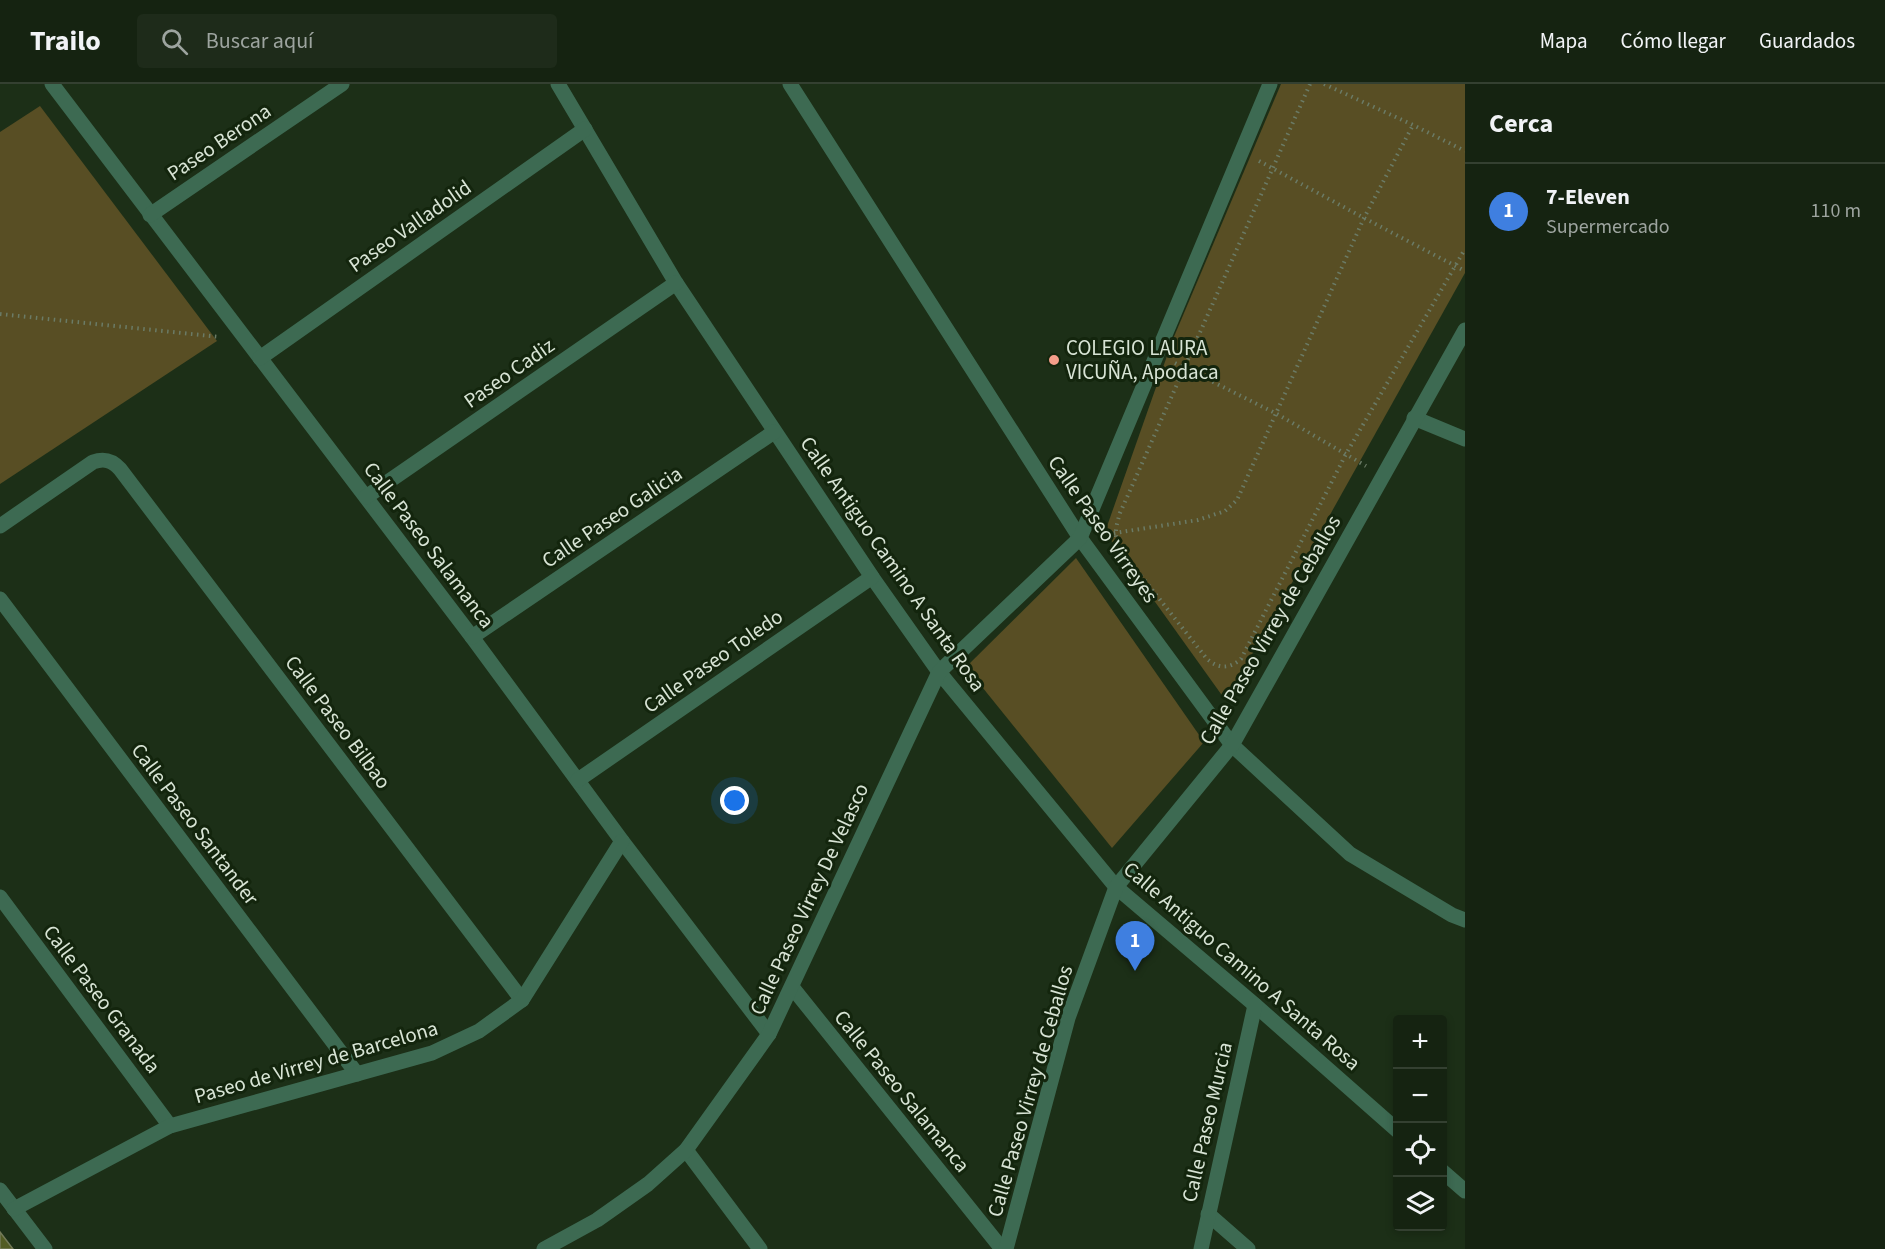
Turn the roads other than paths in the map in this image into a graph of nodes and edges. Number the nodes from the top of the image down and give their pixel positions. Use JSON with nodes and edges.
{"nodes":[{"id":1,"x":52,"y":84,"type":"edge"},
{"id":2,"x":342,"y":84,"type":"edge"},
{"id":3,"x":558,"y":84,"type":"edge"},
{"id":4,"x":790,"y":84,"type":"edge"},
{"id":5,"x":1270,"y":84,"type":"edge"},
{"id":6,"x":585,"y":129,"type":"junction"},
{"id":7,"x":150,"y":215,"type":"junction"},
{"id":8,"x":676,"y":283,"type":"junction"},
{"id":9,"x":1465,"y":330,"type":"edge"},
{"id":10,"x":260,"y":358,"type":"junction"},
{"id":11,"x":1414,"y":418,"type":"junction"},
{"id":12,"x":774,"y":432,"type":"junction"},
{"id":13,"x":1465,"y":439,"type":"edge"},
{"id":14,"x":366,"y":497,"type":"junction"},
{"id":15,"x":0,"y":526,"type":"edge"},
{"id":16,"x":1080,"y":538,"type":"junction"},
{"id":17,"x":872,"y":577,"type":"junction"},
{"id":18,"x":0,"y":598,"type":"edge"},
{"id":19,"x":472,"y":636,"type":"junction"},
{"id":20,"x":939,"y":672,"type":"junction"},
{"id":21,"x":1232,"y":745,"type":"junction"},
{"id":22,"x":578,"y":780,"type":"junction"},
{"id":23,"x":622,"y":841,"type":"junction"},
{"id":24,"x":1116,"y":887,"type":"junction"},
{"id":25,"x":0,"y":897,"type":"edge"},
{"id":26,"x":1465,"y":920,"type":"edge"},
{"id":27,"x":792,"y":987,"type":"junction"},
{"id":28,"x":522,"y":1000,"type":"junction"},
{"id":29,"x":1255,"y":1005,"type":"junction"},
{"id":30,"x":769,"y":1034,"type":"junction"},
{"id":31,"x":357,"y":1074,"type":"junction"},
{"id":32,"x":170,"y":1126,"type":"junction"},
{"id":33,"x":1393,"y":1127,"type":"edge"},
{"id":34,"x":686,"y":1150,"type":"junction"},
{"id":35,"x":1447,"y":1175,"type":"edge"},
{"id":36,"x":0,"y":1190,"type":"edge"},
{"id":37,"x":1465,"y":1191,"type":"edge"},
{"id":38,"x":14,"y":1209,"type":"junction"},
{"id":39,"x":1208,"y":1214,"type":"junction"},
{"id":40,"x":45,"y":1249,"type":"edge"},
{"id":41,"x":543,"y":1249,"type":"edge"},
{"id":42,"x":760,"y":1249,"type":"edge"},
{"id":43,"x":1004,"y":1249,"type":"edge"},
{"id":44,"x":1201,"y":1249,"type":"edge"},
{"id":45,"x":1248,"y":1249,"type":"edge"}],
"edges":[{"from":1,"to":7,"type":"street","name":"Calle Paseo Salamanca"},
{"from":2,"to":7,"type":"street","name":"Paseo Berona"},
{"from":3,"to":6,"type":"street","name":"Calle Antiguo Camino A Santa Rosa"},
{"from":4,"to":16,"type":"street","name":"Calle Paseo Virreyes"},
{"from":5,"to":16,"type":"street"},
{"from":6,"to":8,"type":"street","name":"Calle Antiguo Camino A Santa Rosa"},
{"from":6,"to":10,"type":"street","name":"Paseo Valladolid"},
{"from":7,"to":10,"type":"street","name":"Calle Paseo Salamanca"},
{"from":8,"to":12,"type":"street","name":"Calle Antiguo Camino A Santa Rosa"},
{"from":8,"to":14,"type":"street","name":"Paseo Cadiz"},
{"from":9,"to":11,"type":"street","name":"Calle Paseo Virrey de Ceballos"},
{"from":10,"to":14,"type":"street","name":"Calle Paseo Salamanca"},
{"from":11,"to":13,"type":"street"},
{"from":11,"to":21,"type":"street","name":"Calle Paseo Virrey de Ceballos"},
{"from":12,"to":17,"type":"street","name":"Calle Antiguo Camino A Santa Rosa"},
{"from":12,"to":19,"type":"street","name":"Calle Paseo Galicia"},
{"from":14,"to":19,"type":"street","name":"Calle Paseo Salamanca"},
{"from":15,"to":28,"type":"street","name":"Calle Paseo Bilbao"},
{"from":16,"to":20,"type":"street","name":"Calle Paseo Virrey De Velasco"},
{"from":16,"to":21,"type":"street","name":"Calle Paseo Virreyes"},
{"from":17,"to":20,"type":"street","name":"Calle Antiguo Camino A Santa Rosa"},
{"from":17,"to":22,"type":"street","name":"Calle Paseo Toledo"},
{"from":18,"to":31,"type":"street","name":"Calle Paseo Santander"},
{"from":19,"to":22,"type":"street","name":"Calle Paseo Salamanca"},
{"from":20,"to":24,"type":"street","name":"Calle Antiguo Camino A Santa Rosa"},
{"from":20,"to":27,"type":"street","name":"Calle Paseo Virrey De Velasco"},
{"from":21,"to":24,"type":"street","name":"Calle Paseo Virrey de Ceballos"},
{"from":21,"to":26,"type":"street","name":"Calle Paseo Virreyes"},
{"from":22,"to":23,"type":"street","name":"Calle Paseo Salamanca"},
{"from":23,"to":28,"type":"street","name":"Paseo de Virrey de Barcelona"},
{"from":23,"to":30,"type":"street","name":"Calle Paseo Salamanca"},
{"from":24,"to":29,"type":"street","name":"Calle Antiguo Camino A Santa Rosa"},
{"from":24,"to":43,"type":"street","name":"Calle Paseo Virrey de Ceballos"},
{"from":25,"to":32,"type":"street","name":"Calle Paseo Granada"},
{"from":27,"to":30,"type":"street","name":"Calle Paseo Virrey De Velasco"},
{"from":27,"to":43,"type":"street","name":"Calle Paseo Salamanca"},
{"from":28,"to":31,"type":"street","name":"Paseo de Virrey de Barcelona"},
{"from":29,"to":33,"type":"street","name":"Calle Antiguo Camino A Santa Rosa"},
{"from":29,"to":39,"type":"street","name":"Calle Paseo Murcia"},
{"from":30,"to":34,"type":"street","name":"Calle Paseo Virrey De Velasco"},
{"from":31,"to":32,"type":"street","name":"Paseo de Virrey de Barcelona"},
{"from":32,"to":38,"type":"street","name":"Paseo de Virrey de Barcelona"},
{"from":34,"to":41,"type":"street","name":"Calle Paseo Virrey De Velasco"},
{"from":34,"to":42,"type":"street"},
{"from":35,"to":37,"type":"street"},
{"from":36,"to":38,"type":"street"},
{"from":38,"to":40,"type":"street"},
{"from":39,"to":44,"type":"street","name":"Calle Paseo Murcia"},
{"from":39,"to":45,"type":"street"}]}
